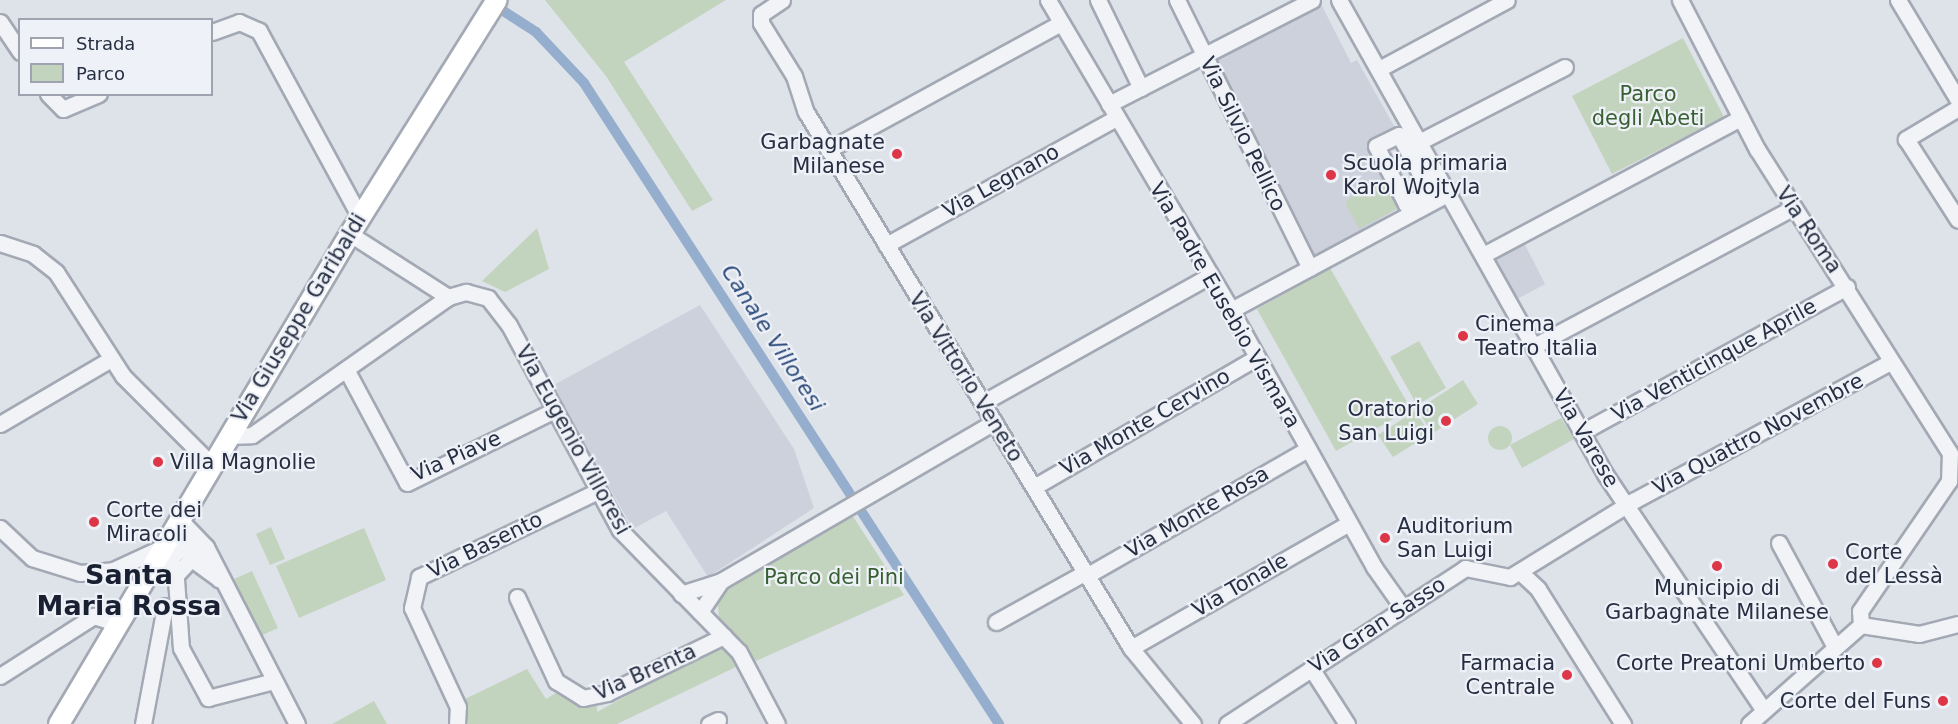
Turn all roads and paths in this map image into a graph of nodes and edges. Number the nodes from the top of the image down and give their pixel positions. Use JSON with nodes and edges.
{"nodes":[{"id":1,"x":488,"y":0,"type":"edge"},
{"id":2,"x":497,"y":0,"type":"edge"},
{"id":3,"x":782,"y":0,"type":"edge"},
{"id":4,"x":1048,"y":0,"type":"edge"},
{"id":5,"x":1098,"y":0,"type":"edge"},
{"id":6,"x":1177,"y":0,"type":"edge"},
{"id":7,"x":1312,"y":0,"type":"edge"},
{"id":8,"x":1339,"y":0,"type":"edge"},
{"id":9,"x":1508,"y":0,"type":"edge"},
{"id":10,"x":1680,"y":0,"type":"edge"},
{"id":11,"x":1898,"y":0,"type":"edge"},
{"id":12,"x":0,"y":22,"type":"edge"},
{"id":13,"x":479,"y":23,"type":"junction"},
{"id":14,"x":1061,"y":23,"type":"junction"},
{"id":15,"x":213,"y":32,"type":"edge"},
{"id":16,"x":18,"y":49,"type":"edge"},
{"id":17,"x":1205,"y":56,"type":"junction"},
{"id":18,"x":1565,"y":67,"type":"dead end"},
{"id":19,"x":1379,"y":69,"type":"junction"},
{"id":20,"x":1141,"y":88,"type":"junction"},
{"id":21,"x":50,"y":96,"type":"edge"},
{"id":22,"x":94,"y":96,"type":"edge"},
{"id":23,"x":1958,"y":100,"type":"edge"},
{"id":24,"x":1958,"y":108,"type":"edge"},
{"id":25,"x":1113,"y":111,"type":"junction"},
{"id":26,"x":1741,"y":118,"type":"junction"},
{"id":27,"x":1419,"y":142,"type":"junction"},
{"id":28,"x":828,"y":150,"type":"junction"},
{"id":29,"x":1449,"y":193,"type":"junction"},
{"id":30,"x":1792,"y":208,"type":"junction"},
{"id":31,"x":360,"y":217,"type":"junction"},
{"id":32,"x":1958,"y":220,"type":"edge"},
{"id":33,"x":350,"y":234,"type":"junction"},
{"id":34,"x":0,"y":243,"type":"edge"},
{"id":35,"x":886,"y":245,"type":"junction"},
{"id":36,"x":1483,"y":255,"type":"junction"},
{"id":37,"x":1310,"y":268,"type":"junction"},
{"id":38,"x":1209,"y":276,"type":"junction"},
{"id":39,"x":1847,"y":287,"type":"junction"},
{"id":40,"x":448,"y":297,"type":"junction"},
{"id":41,"x":1231,"y":310,"type":"junction"},
{"id":42,"x":1534,"y":346,"type":"junction"},
{"id":43,"x":1256,"y":358,"type":"junction"},
{"id":44,"x":111,"y":359,"type":"junction"},
{"id":45,"x":1890,"y":362,"type":"junction"},
{"id":46,"x":346,"y":369,"type":"junction"},
{"id":47,"x":982,"y":403,"type":"junction"},
{"id":48,"x":555,"y":410,"type":"junction"},
{"id":49,"x":994,"y":422,"type":"junction"},
{"id":50,"x":0,"y":424,"type":"edge"},
{"id":51,"x":1582,"y":432,"type":"junction"},
{"id":52,"x":228,"y":436,"type":"junction"},
{"id":53,"x":1954,"y":448,"type":"edge"},
{"id":54,"x":1308,"y":449,"type":"junction"},
{"id":55,"x":211,"y":464,"type":"junction"},
{"id":56,"x":1953,"y":485,"type":"edge"},
{"id":57,"x":1034,"y":487,"type":"junction"},
{"id":58,"x":598,"y":491,"type":"junction"},
{"id":59,"x":1625,"y":506,"type":"junction"},
{"id":60,"x":179,"y":519,"type":"junction"},
{"id":61,"x":1349,"y":523,"type":"junction"},
{"id":62,"x":0,"y":528,"type":"edge"},
{"id":63,"x":1779,"y":543,"type":"dead end"},
{"id":64,"x":162,"y":547,"type":"junction"},
{"id":65,"x":1534,"y":564,"type":"junction"},
{"id":66,"x":1520,"y":572,"type":"junction"},
{"id":67,"x":1085,"y":574,"type":"junction"},
{"id":68,"x":721,"y":581,"type":"junction"},
{"id":69,"x":1538,"y":589,"type":"junction"},
{"id":70,"x":681,"y":594,"type":"junction"},
{"id":71,"x":517,"y":597,"type":"dead end"},
{"id":72,"x":165,"y":606,"type":"dead end"},
{"id":73,"x":1403,"y":608,"type":"junction"},
{"id":74,"x":700,"y":612,"type":"junction"},
{"id":75,"x":996,"y":621,"type":"dead end"},
{"id":76,"x":117,"y":623,"type":"junction"},
{"id":77,"x":1958,"y":624,"type":"edge"},
{"id":78,"x":1861,"y":625,"type":"junction"},
{"id":79,"x":724,"y":636,"type":"junction"},
{"id":80,"x":1835,"y":647,"type":"junction"},
{"id":81,"x":1131,"y":648,"type":"junction"},
{"id":82,"x":1311,"y":668,"type":"junction"},
{"id":83,"x":0,"y":676,"type":"edge"},
{"id":84,"x":274,"y":681,"type":"junction"},
{"id":85,"x":1763,"y":709,"type":"junction"},
{"id":86,"x":296,"y":723,"type":"edge"},
{"id":87,"x":59,"y":724,"type":"edge"},
{"id":88,"x":143,"y":724,"type":"edge"},
{"id":89,"x":457,"y":724,"type":"edge"},
{"id":90,"x":777,"y":724,"type":"edge"},
{"id":91,"x":1192,"y":724,"type":"edge"},
{"id":92,"x":1227,"y":724,"type":"edge"},
{"id":93,"x":1347,"y":724,"type":"edge"},
{"id":94,"x":1623,"y":724,"type":"edge"},
{"id":95,"x":1749,"y":724,"type":"edge"}],
"edges":[{"from":1,"to":13,"type":"main road"},
{"from":2,"to":13,"type":"main road"},
{"from":3,"to":28,"type":"street","name":"Via Vittorio Veneto"},
{"from":4,"to":14,"type":"street","name":"Via Padre Eusebio Vismara"},
{"from":5,"to":20,"type":"street"},
{"from":6,"to":17,"type":"street","name":"Via Silvio Pellico"},
{"from":7,"to":17,"type":"street","name":"Via Legnano"},
{"from":8,"to":19,"type":"street","name":"Via Varese"},
{"from":9,"to":19,"type":"street"},
{"from":10,"to":26,"type":"street","name":"Via Roma"},
{"from":11,"to":23,"type":"street"},
{"from":12,"to":16,"type":"street"},
{"from":13,"to":31,"type":"main road","name":"Via Giuseppe Garibaldi"},
{"from":14,"to":25,"type":"street","name":"Via Padre Eusebio Vismara"},
{"from":14,"to":28,"type":"street"},
{"from":15,"to":31,"type":"street"},
{"from":17,"to":20,"type":"street","name":"Via Legnano"},
{"from":17,"to":37,"type":"street","name":"Via Silvio Pellico"},
{"from":18,"to":27,"type":"street"},
{"from":19,"to":27,"type":"street","name":"Via Varese"},
{"from":20,"to":25,"type":"street","name":"Via Legnano"},
{"from":21,"to":22,"type":"street"},
{"from":24,"to":32,"type":"street"},
{"from":25,"to":35,"type":"street","name":"Via Legnano"},
{"from":25,"to":38,"type":"street","name":"Via Padre Eusebio Vismara"},
{"from":26,"to":30,"type":"street","name":"Via Roma"},
{"from":26,"to":36,"type":"street"},
{"from":27,"to":29,"type":"street","name":"Via Varese"},
{"from":28,"to":35,"type":"street","name":"Via Vittorio Veneto"},
{"from":29,"to":36,"type":"street","name":"Via Varese"},
{"from":29,"to":37,"type":"street"},
{"from":30,"to":39,"type":"street","name":"Via Roma"},
{"from":30,"to":42,"type":"street"},
{"from":31,"to":33,"type":"main road","name":"Via Giuseppe Garibaldi"},
{"from":33,"to":40,"type":"street"},
{"from":33,"to":52,"type":"main road","name":"Via Giuseppe Garibaldi"},
{"from":34,"to":44,"type":"street"},
{"from":35,"to":47,"type":"street","name":"Via Vittorio Veneto"},
{"from":36,"to":42,"type":"street","name":"Via Varese"},
{"from":37,"to":41,"type":"street"},
{"from":38,"to":41,"type":"street","name":"Via Padre Eusebio Vismara"},
{"from":38,"to":47,"type":"street"},
{"from":39,"to":45,"type":"street","name":"Via Roma"},
{"from":39,"to":51,"type":"street","name":"Via Venticinque Aprile"},
{"from":40,"to":46,"type":"street","name":"Via Eugenio Villoresi"},
{"from":40,"to":48,"type":"street","name":"Via Eugenio Villoresi"},
{"from":41,"to":43,"type":"street","name":"Via Padre Eusebio Vismara"},
{"from":42,"to":51,"type":"street","name":"Via Varese"},
{"from":43,"to":54,"type":"street","name":"Via Padre Eusebio Vismara"},
{"from":43,"to":57,"type":"street","name":"Via Monte Cervino"},
{"from":44,"to":50,"type":"street"},
{"from":44,"to":55,"type":"street"},
{"from":45,"to":53,"type":"street","name":"Via Roma"},
{"from":45,"to":59,"type":"street","name":"Via Quattro Novembre"},
{"from":46,"to":48,"type":"street","name":"Via Piave"},
{"from":46,"to":52,"type":"street","name":"Via Eugenio Villoresi"},
{"from":47,"to":49,"type":"street","name":"Via Vittorio Veneto"},
{"from":48,"to":58,"type":"street","name":"Via Eugenio Villoresi"},
{"from":49,"to":57,"type":"street","name":"Via Vittorio Veneto"},
{"from":49,"to":68,"type":"street"},
{"from":51,"to":59,"type":"street","name":"Via Varese"},
{"from":52,"to":55,"type":"main road","name":"Via Giuseppe Garibaldi"},
{"from":53,"to":56,"type":"street"},
{"from":54,"to":61,"type":"street","name":"Via Padre Eusebio Vismara"},
{"from":54,"to":67,"type":"street","name":"Via Monte Rosa"},
{"from":55,"to":60,"type":"main road","name":"Via Giuseppe Garibaldi"},
{"from":56,"to":78,"type":"street"},
{"from":57,"to":67,"type":"street","name":"Via Vittorio Veneto"},
{"from":58,"to":70,"type":"street","name":"Via Eugenio Villoresi"},
{"from":58,"to":89,"type":"street","name":"Via Basento"},
{"from":59,"to":65,"type":"street","name":"Via Gran Sasso"},
{"from":59,"to":85,"type":"street","name":"Via Varese"},
{"from":60,"to":64,"type":"main road","name":"Via Giuseppe Garibaldi"},
{"from":60,"to":84,"type":"street"},
{"from":61,"to":73,"type":"street","name":"Via Padre Eusebio Vismara"},
{"from":61,"to":81,"type":"street","name":"Via Tonale"},
{"from":62,"to":64,"type":"street"},
{"from":63,"to":80,"type":"street"},
{"from":64,"to":76,"type":"main road","name":"Via Giuseppe Garibaldi"},
{"from":64,"to":84,"type":"street"},
{"from":65,"to":66,"type":"street","name":"Via Gran Sasso"},
{"from":65,"to":69,"type":"street"},
{"from":66,"to":69,"type":"street"},
{"from":66,"to":73,"type":"street","name":"Via Gran Sasso"},
{"from":67,"to":75,"type":"street","name":"Via Monte Rosa"},
{"from":67,"to":81,"type":"street","name":"Via Vittorio Veneto"},
{"from":68,"to":70,"type":"street"},
{"from":68,"to":74,"type":"street"},
{"from":69,"to":94,"type":"street"},
{"from":70,"to":74,"type":"street","name":"Via Eugenio Villoresi"},
{"from":71,"to":79,"type":"street","name":"Via Brenta"},
{"from":72,"to":88,"type":"street"},
{"from":73,"to":82,"type":"street","name":"Via Gran Sasso"},
{"from":74,"to":79,"type":"street","name":"Via Eugenio Villoresi"},
{"from":76,"to":83,"type":"street"},
{"from":76,"to":87,"type":"main road","name":"Via Giuseppe Garibaldi"},
{"from":77,"to":78,"type":"street"},
{"from":78,"to":80,"type":"street"},
{"from":79,"to":90,"type":"street","name":"Via Eugenio Villoresi"},
{"from":80,"to":85,"type":"street"},
{"from":81,"to":91,"type":"street","name":"Via Vittorio Veneto"},
{"from":82,"to":92,"type":"street","name":"Via Gran Sasso"},
{"from":82,"to":93,"type":"street"},
{"from":84,"to":86,"type":"street"},
{"from":85,"to":95,"type":"street"}]}
